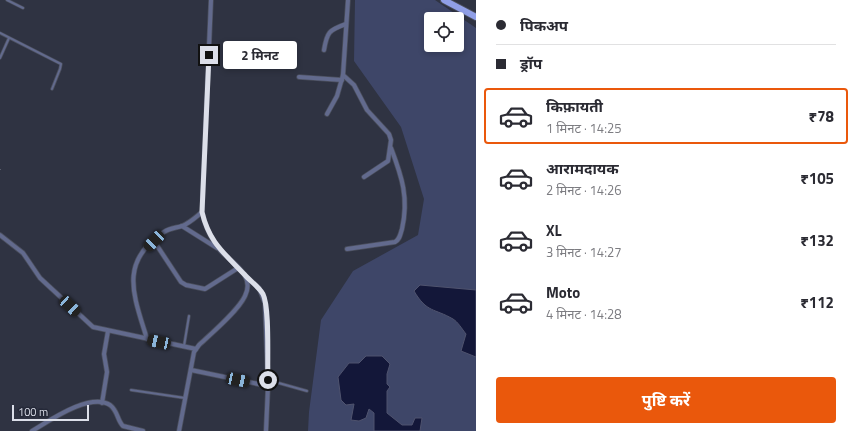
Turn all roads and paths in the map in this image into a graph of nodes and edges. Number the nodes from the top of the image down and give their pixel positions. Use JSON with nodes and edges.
{"nodes":[{"id":1,"x":7,"y":0,"type":"edge"},
{"id":2,"x":211,"y":0,"type":"edge"},
{"id":3,"x":348,"y":0,"type":"edge"},
{"id":4,"x":444,"y":0,"type":"edge"},
{"id":5,"x":23,"y":8,"type":"dead end"},
{"id":6,"x":476,"y":17,"type":"edge"},
{"id":7,"x":346,"y":24,"type":"junction"},
{"id":8,"x":0,"y":33,"type":"edge"},
{"id":9,"x":9,"y":38,"type":"junction"},
{"id":10,"x":324,"y":50,"type":"dead end"},
{"id":11,"x":0,"y":58,"type":"edge"},
{"id":12,"x":343,"y":75,"type":"junction"},
{"id":13,"x":299,"y":78,"type":"dead end"},
{"id":14,"x":342,"y":80,"type":"junction"},
{"id":15,"x":52,"y":88,"type":"dead end"},
{"id":16,"x":327,"y":114,"type":"dead end"},
{"id":17,"x":390,"y":146,"type":"junction"},
{"id":18,"x":364,"y":177,"type":"dead end"},
{"id":19,"x":202,"y":212,"type":"junction"},
{"id":20,"x":182,"y":226,"type":"junction"},
{"id":21,"x":0,"y":235,"type":"edge"},
{"id":22,"x":154,"y":241,"type":"junction"},
{"id":23,"x":219,"y":249,"type":"junction"},
{"id":24,"x":348,"y":249,"type":"dead end"},
{"id":25,"x":238,"y":268,"type":"junction"},
{"id":26,"x":244,"y":275,"type":"junction"},
{"id":27,"x":189,"y":316,"type":"dead end"},
{"id":28,"x":108,"y":331,"type":"junction"},
{"id":29,"x":147,"y":339,"type":"junction"},
{"id":30,"x":184,"y":347,"type":"junction"},
{"id":31,"x":196,"y":349,"type":"junction"},
{"id":32,"x":191,"y":370,"type":"junction"},
{"id":33,"x":268,"y":380,"type":"junction"},
{"id":34,"x":268,"y":386,"type":"junction"},
{"id":35,"x":131,"y":390,"type":"dead end"},
{"id":36,"x":307,"y":391,"type":"dead end"},
{"id":37,"x":186,"y":398,"type":"junction"},
{"id":38,"x":102,"y":403,"type":"junction"},
{"id":39,"x":32,"y":431,"type":"edge"},
{"id":40,"x":143,"y":431,"type":"edge"},
{"id":41,"x":179,"y":431,"type":"edge"},
{"id":42,"x":266,"y":431,"type":"edge"}],
"edges":[{"from":1,"to":5,"type":"lane"},
{"from":2,"to":19,"type":"street"},
{"from":3,"to":7,"type":"street"},
{"from":4,"to":6,"type":"main road"},
{"from":7,"to":10,"type":"street"},
{"from":7,"to":12,"type":"street"},
{"from":8,"to":9,"type":"lane"},
{"from":9,"to":11,"type":"lane"},
{"from":9,"to":15,"type":"lane"},
{"from":12,"to":14,"type":"street"},
{"from":12,"to":17,"type":"street"},
{"from":13,"to":14,"type":"street"},
{"from":14,"to":16,"type":"street"},
{"from":17,"to":18,"type":"street"},
{"from":17,"to":24,"type":"street"},
{"from":19,"to":20,"type":"street"},
{"from":19,"to":23,"type":"street"},
{"from":20,"to":22,"type":"street"},
{"from":20,"to":23,"type":"street"},
{"from":21,"to":28,"type":"street"},
{"from":22,"to":25,"type":"street"},
{"from":22,"to":29,"type":"street"},
{"from":23,"to":25,"type":"street"},
{"from":25,"to":26,"type":"street"},
{"from":26,"to":31,"type":"street"},
{"from":26,"to":33,"type":"street"},
{"from":27,"to":30,"type":"lane"},
{"from":28,"to":29,"type":"street"},
{"from":28,"to":38,"type":"street"},
{"from":29,"to":30,"type":"street"},
{"from":30,"to":31,"type":"street"},
{"from":31,"to":32,"type":"street"},
{"from":32,"to":34,"type":"street"},
{"from":32,"to":37,"type":"street"},
{"from":33,"to":34,"type":"street"},
{"from":33,"to":36,"type":"lane"},
{"from":34,"to":42,"type":"street"},
{"from":35,"to":37,"type":"lane"},
{"from":37,"to":41,"type":"street"},
{"from":38,"to":39,"type":"street"},
{"from":38,"to":40,"type":"street"}]}
